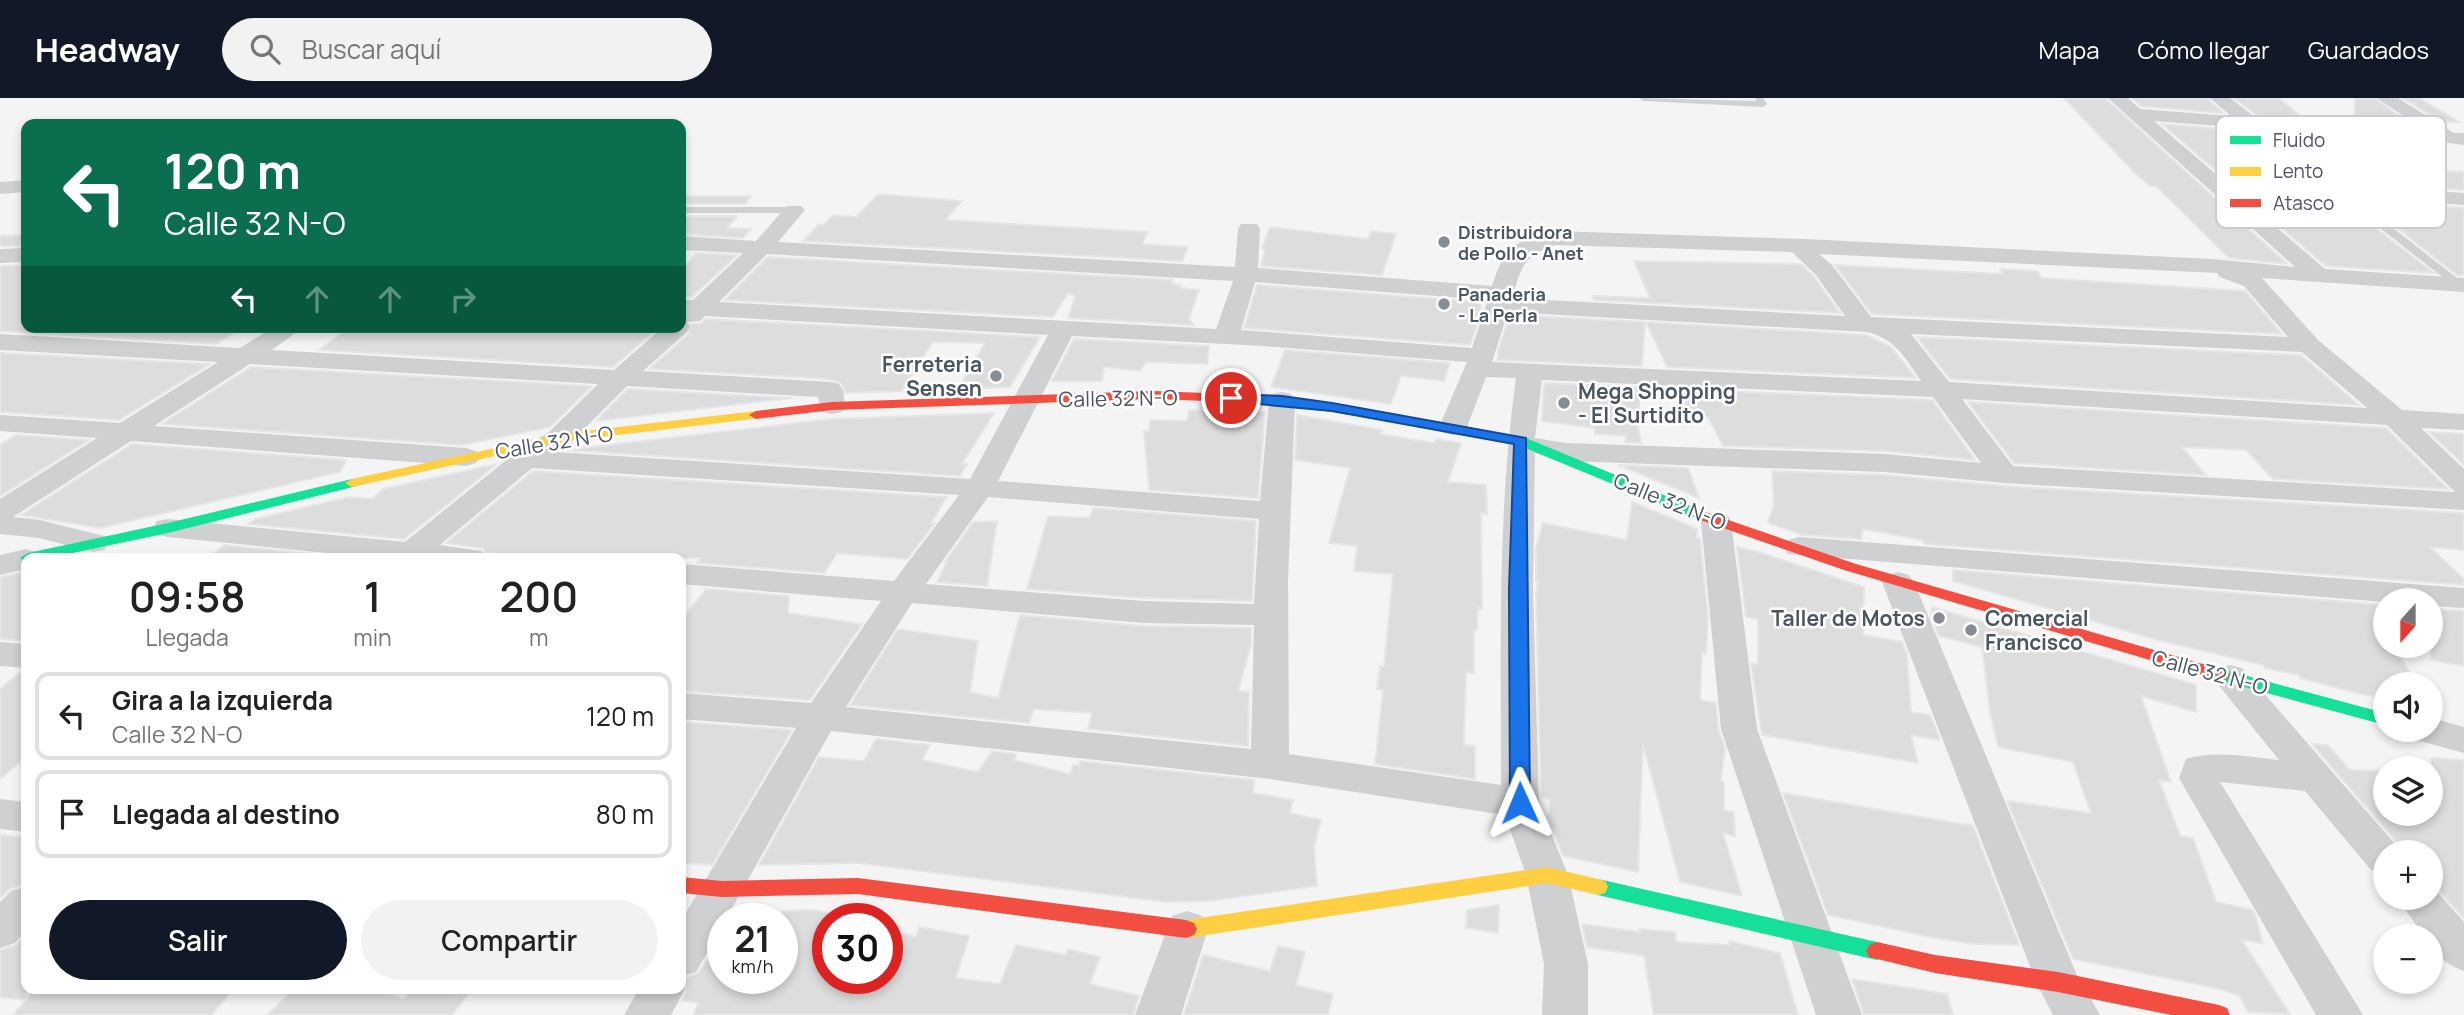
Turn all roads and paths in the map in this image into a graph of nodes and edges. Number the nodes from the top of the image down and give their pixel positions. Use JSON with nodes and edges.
{"nodes":[{"id":1,"x":1643,"y":98,"type":"edge"},
{"id":2,"x":1759,"y":98,"type":"edge"},
{"id":3,"x":2117,"y":98,"type":"edge"},
{"id":4,"x":2219,"y":98,"type":"edge"},
{"id":5,"x":2386,"y":98,"type":"edge"},
{"id":6,"x":2137,"y":114,"type":"junction"},
{"id":7,"x":2243,"y":116,"type":"edge"},
{"id":8,"x":2414,"y":116,"type":"edge"},
{"id":9,"x":2216,"y":120,"type":"edge"},
{"id":10,"x":2446,"y":136,"type":"edge"},
{"id":11,"x":2464,"y":139,"type":"edge"},
{"id":12,"x":2210,"y":182,"type":"junction"},
{"id":13,"x":2216,"y":182,"type":"edge"},
{"id":14,"x":21,"y":186,"type":"edge"},
{"id":15,"x":2216,"y":187,"type":"edge"},
{"id":16,"x":0,"y":188,"type":"edge"},
{"id":17,"x":686,"y":210,"type":"edge"},
{"id":18,"x":794,"y":210,"type":"joint"},
{"id":19,"x":2263,"y":228,"type":"edge"},
{"id":20,"x":2389,"y":228,"type":"edge"},
{"id":21,"x":1249,"y":229,"type":"dead end"},
{"id":22,"x":686,"y":243,"type":"edge"},
{"id":23,"x":763,"y":246,"type":"junction"},
{"id":24,"x":1798,"y":246,"type":"junction"},
{"id":25,"x":21,"y":257,"type":"edge"},
{"id":26,"x":0,"y":263,"type":"edge"},
{"id":27,"x":21,"y":265,"type":"edge"},
{"id":28,"x":2211,"y":266,"type":"junction"},
{"id":29,"x":1246,"y":275,"type":"junction"},
{"id":30,"x":2319,"y":276,"type":"junction"},
{"id":31,"x":2461,"y":285,"type":"edge"},
{"id":32,"x":1501,"y":299,"type":"junction"},
{"id":33,"x":690,"y":308,"type":"edge"},
{"id":34,"x":1863,"y":323,"type":"junction"},
{"id":35,"x":1063,"y":329,"type":"junction"},
{"id":36,"x":282,"y":333,"type":"edge"},
{"id":37,"x":671,"y":333,"type":"edge"},
{"id":38,"x":1226,"y":337,"type":"junction"},
{"id":39,"x":0,"y":341,"type":"edge"},
{"id":40,"x":2309,"y":345,"type":"junction"},
{"id":41,"x":247,"y":356,"type":"junction"},
{"id":42,"x":1480,"y":363,"type":"junction"},
{"id":43,"x":1530,"y":371,"type":"junction"},
{"id":44,"x":619,"y":379,"type":"junction"},
{"id":45,"x":1943,"y":390,"type":"junction"},
{"id":46,"x":1024,"y":400,"type":"junction"},
{"id":47,"x":1282,"y":400,"type":"junction"},
{"id":48,"x":832,"y":406,"type":"junction"},
{"id":49,"x":2395,"y":418,"type":"junction"},
{"id":50,"x":2464,"y":422,"type":"edge"},
{"id":51,"x":0,"y":423,"type":"edge"},
{"id":52,"x":1453,"y":427,"type":"junction"},
{"id":53,"x":125,"y":432,"type":"junction"},
{"id":54,"x":559,"y":438,"type":"junction"},
{"id":55,"x":1521,"y":441,"type":"junction"},
{"id":56,"x":466,"y":457,"type":"junction"},
{"id":57,"x":525,"y":459,"type":"junction"},
{"id":58,"x":2004,"y":474,"type":"junction"},
{"id":59,"x":2464,"y":485,"type":"edge"},
{"id":60,"x":980,"y":488,"type":"junction"},
{"id":61,"x":2464,"y":501,"type":"edge"},
{"id":62,"x":1273,"y":511,"type":"junction"},
{"id":63,"x":0,"y":512,"type":"edge"},
{"id":64,"x":1716,"y":521,"type":"junction"},
{"id":65,"x":0,"y":525,"type":"edge"},
{"id":66,"x":168,"y":528,"type":"junction"},
{"id":67,"x":93,"y":543,"type":"junction"},
{"id":68,"x":1791,"y":547,"type":"junction"},
{"id":69,"x":52,"y":553,"type":"edge"},
{"id":70,"x":381,"y":553,"type":"edge"},
{"id":71,"x":411,"y":553,"type":"edge"},
{"id":72,"x":21,"y":560,"type":"edge"},
{"id":73,"x":0,"y":565,"type":"edge"},
{"id":74,"x":686,"y":574,"type":"edge"},
{"id":75,"x":1898,"y":582,"type":"junction"},
{"id":76,"x":904,"y":591,"type":"junction"},
{"id":77,"x":2464,"y":598,"type":"edge"},
{"id":78,"x":1269,"y":615,"type":"junction"},
{"id":79,"x":0,"y":654,"type":"edge"},
{"id":80,"x":21,"y":656,"type":"edge"},
{"id":81,"x":2230,"y":677,"type":"junction"},
{"id":82,"x":686,"y":706,"type":"edge"},
{"id":83,"x":2373,"y":716,"type":"edge"},
{"id":84,"x":821,"y":717,"type":"junction"},
{"id":85,"x":1269,"y":765,"type":"junction"},
{"id":86,"x":2316,"y":778,"type":"junction"},
{"id":87,"x":1520,"y":803,"type":"junction"},
{"id":88,"x":0,"y":814,"type":"edge"},
{"id":89,"x":21,"y":816,"type":"edge"},
{"id":90,"x":2373,"y":845,"type":"edge"},
{"id":91,"x":1547,"y":875,"type":"junction"},
{"id":92,"x":686,"y":885,"type":"edge"},
{"id":93,"x":722,"y":889,"type":"junction"},
{"id":94,"x":21,"y":908,"type":"edge"},
{"id":95,"x":2428,"y":910,"type":"edge"},
{"id":96,"x":1187,"y":929,"type":"junction"},
{"id":97,"x":0,"y":930,"type":"edge"},
{"id":98,"x":1812,"y":936,"type":"junction"},
{"id":99,"x":686,"y":950,"type":"edge"},
{"id":100,"x":2464,"y":953,"type":"edge"},
{"id":101,"x":2058,"y":982,"type":"junction"},
{"id":102,"x":660,"y":994,"type":"edge"},
{"id":103,"x":647,"y":1015,"type":"edge"},
{"id":104,"x":1158,"y":1015,"type":"edge"},
{"id":105,"x":1565,"y":1015,"type":"edge"},
{"id":106,"x":1839,"y":1015,"type":"edge"},
{"id":107,"x":2077,"y":1015,"type":"edge"},
{"id":108,"x":2219,"y":1015,"type":"edge"},
{"id":109,"x":2340,"y":1015,"type":"edge"}],
"edges":[{"from":1,"to":2,"type":"lane"},
{"from":3,"to":6,"type":"street"},
{"from":4,"to":7,"type":"street"},
{"from":5,"to":8,"type":"street"},
{"from":6,"to":9,"type":"street"},
{"from":6,"to":12,"type":"street"},
{"from":10,"to":11,"type":"street"},
{"from":12,"to":13,"type":"street"},
{"from":12,"to":15,"type":"street"},
{"from":14,"to":16,"type":"street"},
{"from":17,"to":18,"type":"lane"},
{"from":18,"to":23,"type":"street"},
{"from":19,"to":30,"type":"street"},
{"from":20,"to":31,"type":"lane"},
{"from":21,"to":29,"type":"street"},
{"from":22,"to":23,"type":"street"},
{"from":23,"to":29,"type":"street"},
{"from":23,"to":33,"type":"street"},
{"from":24,"to":28,"type":"street"},
{"from":24,"to":32,"type":"street"},
{"from":24,"to":34,"type":"street"},
{"from":25,"to":26,"type":"street"},
{"from":26,"to":27,"type":"street"},
{"from":28,"to":30,"type":"street"},
{"from":28,"to":40,"type":"street"},
{"from":29,"to":32,"type":"street"},
{"from":29,"to":38,"type":"street"},
{"from":30,"to":31,"type":"street"},
{"from":32,"to":34,"type":"street"},
{"from":32,"to":42,"type":"street"},
{"from":33,"to":35,"type":"street"},
{"from":34,"to":40,"type":"street"},
{"from":34,"to":45,"type":"street"},
{"from":35,"to":38,"type":"street"},
{"from":35,"to":46,"type":"street"},
{"from":36,"to":41,"type":"street"},
{"from":37,"to":44,"type":"street"},
{"from":38,"to":42,"type":"street"},
{"from":39,"to":41,"type":"street"},
{"from":40,"to":49,"type":"street"},
{"from":41,"to":44,"type":"street"},
{"from":41,"to":53,"type":"street"},
{"from":42,"to":43,"type":"street"},
{"from":42,"to":52,"type":"street"},
{"from":43,"to":45,"type":"street"},
{"from":43,"to":55,"type":"street"},
{"from":44,"to":48,"type":"street"},
{"from":44,"to":54,"type":"street"},
{"from":45,"to":49,"type":"street"},
{"from":45,"to":58,"type":"street"},
{"from":46,"to":47,"type":"street","name":"Calle 32 N-O"},
{"from":46,"to":48,"type":"street","name":"Calle 32 N-O"},
{"from":46,"to":60,"type":"street"},
{"from":47,"to":52,"type":"street","name":"Calle 32 N-O"},
{"from":47,"to":62,"type":"street"},
{"from":48,"to":54,"type":"street","name":"Calle 32 N-O"},
{"from":49,"to":50,"type":"street"},
{"from":49,"to":59,"type":"street"},
{"from":51,"to":53,"type":"street"},
{"from":52,"to":55,"type":"street","name":"Calle 32 N-O"},
{"from":53,"to":56,"type":"street"},
{"from":53,"to":63,"type":"street"},
{"from":54,"to":56,"type":"street","name":"Calle 32 N-O"},
{"from":54,"to":57,"type":"street"},
{"from":55,"to":58,"type":"street"},
{"from":55,"to":64,"type":"street","name":"Calle 32 N-O"},
{"from":55,"to":87,"type":"street"},
{"from":56,"to":66,"type":"street","name":"Calle 32 N-O"},
{"from":57,"to":60,"type":"street"},
{"from":57,"to":71,"type":"street"},
{"from":58,"to":61,"type":"street"},
{"from":60,"to":62,"type":"street"},
{"from":60,"to":76,"type":"street"},
{"from":62,"to":78,"type":"street"},
{"from":64,"to":68,"type":"street","name":"Calle 32 N-O"},
{"from":64,"to":98,"type":"street"},
{"from":65,"to":67,"type":"street"},
{"from":66,"to":67,"type":"street","name":"Calle 32 N-O"},
{"from":66,"to":70,"type":"street"},
{"from":67,"to":69,"type":"street","name":"Calle 32 N-O"},
{"from":68,"to":75,"type":"street","name":"Calle 32 N-O"},
{"from":68,"to":77,"type":"street"},
{"from":72,"to":73,"type":"street","name":"Calle 32 N-O"},
{"from":74,"to":76,"type":"street"},
{"from":75,"to":81,"type":"street","name":"Calle 32 N-O"},
{"from":75,"to":101,"type":"street"},
{"from":76,"to":78,"type":"street"},
{"from":76,"to":84,"type":"street"},
{"from":78,"to":85,"type":"street"},
{"from":79,"to":80,"type":"street"},
{"from":81,"to":83,"type":"street","name":"Calle 32 N-O"},
{"from":81,"to":86,"type":"street"},
{"from":82,"to":84,"type":"street"},
{"from":84,"to":85,"type":"street"},
{"from":84,"to":93,"type":"street"},
{"from":85,"to":87,"type":"street"},
{"from":86,"to":90,"type":"street"},
{"from":86,"to":109,"type":"street"},
{"from":87,"to":91,"type":"street"},
{"from":88,"to":89,"type":"street"},
{"from":91,"to":96,"type":"street"},
{"from":91,"to":98,"type":"street"},
{"from":91,"to":105,"type":"street"},
{"from":92,"to":93,"type":"street"},
{"from":93,"to":96,"type":"street"},
{"from":93,"to":99,"type":"street"},
{"from":94,"to":97,"type":"street"},
{"from":95,"to":100,"type":"street"},
{"from":96,"to":104,"type":"street"},
{"from":98,"to":101,"type":"street"},
{"from":98,"to":106,"type":"street"},
{"from":101,"to":107,"type":"street"},
{"from":101,"to":108,"type":"street"},
{"from":102,"to":103,"type":"street"}]}
